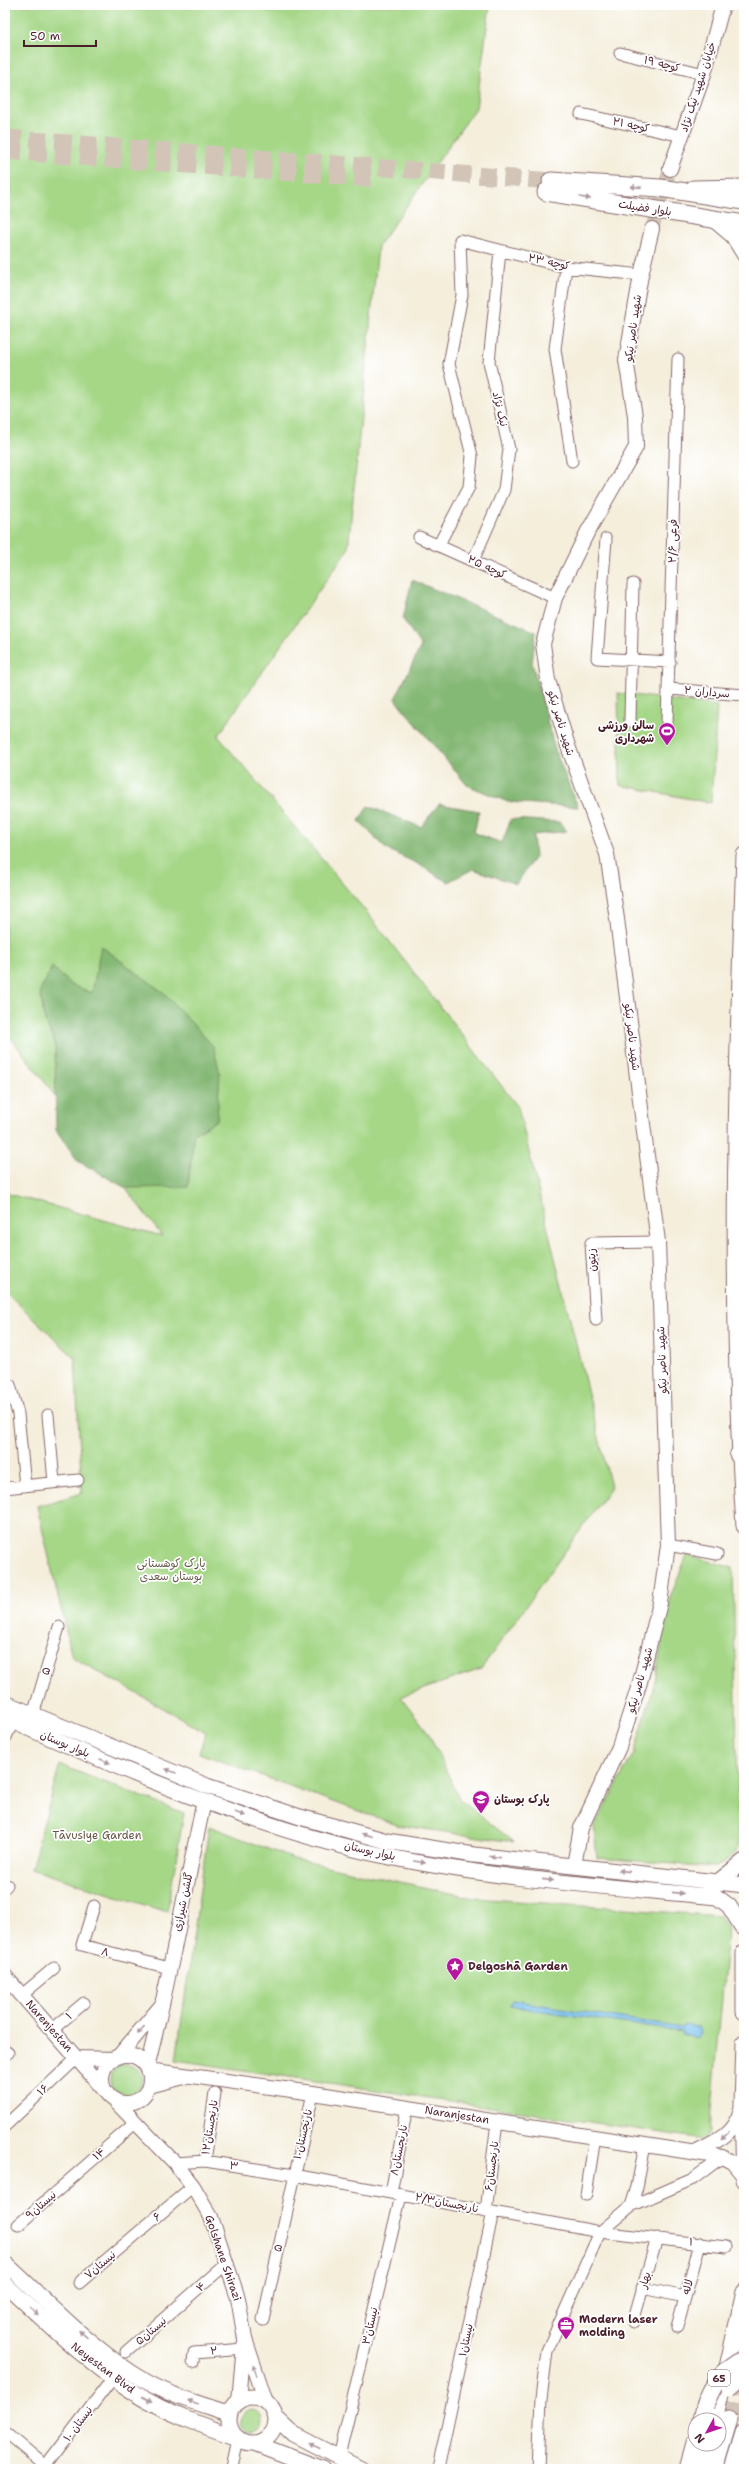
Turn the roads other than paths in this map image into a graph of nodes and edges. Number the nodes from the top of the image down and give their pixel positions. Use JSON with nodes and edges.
{"nodes":[{"id":1,"x":723,"y":5,"type":"edge"},
{"id":2,"x":620,"y":53,"type":"dead end"},
{"id":3,"x":704,"y":74,"type":"junction"},
{"id":4,"x":581,"y":114,"type":"dead end"},
{"id":5,"x":682,"y":136,"type":"junction"},
{"id":6,"x":670,"y":169,"type":"tunnel mouth"},
{"id":7,"x":744,"y":187,"type":"edge"},
{"id":8,"x":660,"y":188,"type":"junction"},
{"id":9,"x":744,"y":201,"type":"edge"},
{"id":10,"x":713,"y":219,"type":"junction"},
{"id":11,"x":744,"y":224,"type":"edge"},
{"id":12,"x":652,"y":229,"type":"tunnel mouth"},
{"id":13,"x":500,"y":251,"type":"junction"},
{"id":14,"x":744,"y":254,"type":"edge"},
{"id":15,"x":566,"y":267,"type":"junction"},
{"id":16,"x":641,"y":275,"type":"junction"},
{"id":17,"x":678,"y":360,"type":"dead end"},
{"id":18,"x":572,"y":461,"type":"dead end"},
{"id":19,"x":419,"y":537,"type":"dead end"},
{"id":20,"x":606,"y":539,"type":"dead end"},
{"id":21,"x":438,"y":546,"type":"junction"},
{"id":22,"x":473,"y":561,"type":"junction"},
{"id":23,"x":633,"y":584,"type":"dead end"},
{"id":24,"x":556,"y":598,"type":"junction"},
{"id":25,"x":631,"y":660,"type":"junction"},
{"id":26,"x":670,"y":662,"type":"junction"},
{"id":27,"x":670,"y":689,"type":"junction"},
{"id":28,"x":744,"y":695,"type":"edge"},
{"id":29,"x":630,"y":721,"type":"dead end"},
{"id":30,"x":667,"y":723,"type":"dead end"},
{"id":31,"x":744,"y":855,"type":"edge"},
{"id":32,"x":658,"y":1242,"type":"junction"},
{"id":33,"x":596,"y":1320,"type":"dead end"},
{"id":34,"x":8,"y":1386,"type":"edge"},
{"id":35,"x":48,"y":1414,"type":"dead end"},
{"id":36,"x":742,"y":1455,"type":"edge"},
{"id":37,"x":78,"y":1480,"type":"dead end"},
{"id":38,"x":54,"y":1482,"type":"junction"},
{"id":39,"x":25,"y":1486,"type":"junction"},
{"id":40,"x":5,"y":1488,"type":"edge"},
{"id":41,"x":744,"y":1526,"type":"edge"},
{"id":42,"x":668,"y":1545,"type":"junction"},
{"id":43,"x":717,"y":1554,"type":"dead end"},
{"id":44,"x":60,"y":1627,"type":"dead end"},
{"id":45,"x":5,"y":1703,"type":"edge"},
{"id":46,"x":33,"y":1715,"type":"junction"},
{"id":47,"x":9,"y":1720,"type":"edge"},
{"id":48,"x":52,"y":1731,"type":"junction"},
{"id":49,"x":5,"y":1739,"type":"edge"},
{"id":50,"x":207,"y":1786,"type":"junction"},
{"id":51,"x":204,"y":1801,"type":"junction"},
{"id":52,"x":387,"y":1841,"type":"junction"},
{"id":53,"x":385,"y":1856,"type":"junction"},
{"id":54,"x":744,"y":1861,"type":"edge"},
{"id":55,"x":574,"y":1865,"type":"junction"},
{"id":56,"x":719,"y":1881,"type":"junction"},
{"id":57,"x":744,"y":1885,"type":"edge"},
{"id":58,"x":94,"y":1906,"type":"dead end"},
{"id":59,"x":743,"y":1924,"type":"edge"},
{"id":60,"x":744,"y":1951,"type":"edge"},
{"id":61,"x":54,"y":1968,"type":"dead end"},
{"id":62,"x":169,"y":1968,"type":"junction"},
{"id":63,"x":5,"y":1976,"type":"edge"},
{"id":64,"x":22,"y":1995,"type":"junction"},
{"id":65,"x":84,"y":2003,"type":"dead end"},
{"id":66,"x":164,"y":2003,"type":"junction"},
{"id":67,"x":744,"y":2012,"type":"edge"},
{"id":68,"x":53,"y":2029,"type":"junction"},
{"id":69,"x":744,"y":2043,"type":"edge"},
{"id":70,"x":77,"y":2058,"type":"junction"},
{"id":71,"x":116,"y":2058,"type":"junction"},
{"id":72,"x":147,"y":2069,"type":"junction"},
{"id":73,"x":192,"y":2075,"type":"junction"},
{"id":74,"x":149,"y":2086,"type":"junction"},
{"id":75,"x":215,"y":2093,"type":"dead end"},
{"id":76,"x":313,"y":2093,"type":"junction"},
{"id":77,"x":109,"y":2096,"type":"junction"},
{"id":78,"x":139,"y":2100,"type":"junction"},
{"id":79,"x":742,"y":2104,"type":"junction"},
{"id":80,"x":407,"y":2108,"type":"junction"},
{"id":81,"x":497,"y":2122,"type":"junction"},
{"id":82,"x":7,"y":2124,"type":"edge"},
{"id":83,"x":138,"y":2126,"type":"junction"},
{"id":84,"x":595,"y":2137,"type":"junction"},
{"id":85,"x":645,"y":2145,"type":"junction"},
{"id":86,"x":695,"y":2152,"type":"junction"},
{"id":87,"x":722,"y":2157,"type":"junction"},
{"id":88,"x":205,"y":2161,"type":"junction"},
{"id":89,"x":175,"y":2163,"type":"junction"},
{"id":90,"x":294,"y":2175,"type":"junction"},
{"id":91,"x":743,"y":2177,"type":"edge"},
{"id":92,"x":64,"y":2185,"type":"joint"},
{"id":93,"x":194,"y":2186,"type":"junction"},
{"id":94,"x":396,"y":2194,"type":"junction"},
{"id":95,"x":586,"y":2195,"type":"dead end"},
{"id":96,"x":631,"y":2206,"type":"junction"},
{"id":97,"x":490,"y":2211,"type":"junction"},
{"id":98,"x":18,"y":2225,"type":"dead end"},
{"id":99,"x":600,"y":2232,"type":"junction"},
{"id":100,"x":656,"y":2238,"type":"junction"},
{"id":101,"x":700,"y":2243,"type":"junction"},
{"id":102,"x":726,"y":2246,"type":"dead end"},
{"id":103,"x":120,"y":2248,"type":"joint"},
{"id":104,"x":5,"y":2263,"type":"edge"},
{"id":105,"x":228,"y":2263,"type":"junction"},
{"id":106,"x":79,"y":2282,"type":"dead end"},
{"id":107,"x":5,"y":2284,"type":"edge"},
{"id":108,"x":642,"y":2288,"type":"junction"},
{"id":109,"x":744,"y":2292,"type":"edge"},
{"id":110,"x":685,"y":2297,"type":"junction"},
{"id":111,"x":175,"y":2311,"type":"joint"},
{"id":112,"x":263,"y":2320,"type":"dead end"},
{"id":113,"x":633,"y":2322,"type":"dead end"},
{"id":114,"x":677,"y":2327,"type":"dead end"},
{"id":115,"x":244,"y":2344,"type":"junction"},
{"id":116,"x":126,"y":2352,"type":"dead end"},
{"id":117,"x":744,"y":2359,"type":"edge"},
{"id":118,"x":193,"y":2362,"type":"dead end"},
{"id":119,"x":744,"y":2375,"type":"edge"},
{"id":120,"x":113,"y":2378,"type":"junction"},
{"id":121,"x":239,"y":2401,"type":"junction"},
{"id":122,"x":266,"y":2402,"type":"junction"},
{"id":123,"x":714,"y":2412,"type":"edge"},
{"id":124,"x":715,"y":2412,"type":"edge"},
{"id":125,"x":716,"y":2412,"type":"edge"},
{"id":126,"x":230,"y":2414,"type":"junction"},
{"id":127,"x":274,"y":2416,"type":"junction"},
{"id":128,"x":5,"y":2432,"type":"edge"},
{"id":129,"x":744,"y":2433,"type":"edge"},
{"id":130,"x":238,"y":2438,"type":"junction"},
{"id":131,"x":254,"y":2443,"type":"junction"},
{"id":132,"x":693,"y":2452,"type":"edge"},
{"id":133,"x":706,"y":2452,"type":"edge"},
{"id":134,"x":714,"y":2452,"type":"edge"},
{"id":135,"x":339,"y":2457,"type":"junction"},
{"id":136,"x":46,"y":2468,"type":"edge"},
{"id":137,"x":232,"y":2469,"type":"edge"},
{"id":138,"x":322,"y":2469,"type":"edge"},
{"id":139,"x":361,"y":2469,"type":"edge"},
{"id":140,"x":438,"y":2469,"type":"edge"},
{"id":141,"x":538,"y":2469,"type":"edge"},
{"id":142,"x":688,"y":2469,"type":"edge"},
{"id":143,"x":701,"y":2469,"type":"edge"},
{"id":144,"x":714,"y":2469,"type":"edge"},
{"id":145,"x":733,"y":2469,"type":"edge"}],
"edges":[{"from":1,"to":3,"type":"street","name":"خیابان شهید نیک نژاد"},
{"from":2,"to":3,"type":"street","name":"کوچه ۱۹"},
{"from":3,"to":5,"type":"street","name":"خیابان شهید نیک نژاد"},
{"from":4,"to":5,"type":"street","name":"کوچه ۲۱"},
{"from":5,"to":6,"type":"street","name":"خیابان شهید نیک نژاد"},
{"from":7,"to":8,"type":"main road"},
{"from":8,"to":9,"type":"main road","name":"بلوار فضیلت"},
{"from":8,"to":10,"type":"main road","name":"بلوار فضیلت","one_way":true},
{"from":10,"to":11,"type":"main road","name":"بلوار فضیلت"},
{"from":10,"to":14,"type":"main road"},
{"from":12,"to":16,"type":"street","name":"شهید ناصر نیکو"},
{"from":13,"to":15,"type":"street","name":"کوچه ۲۳"},
{"from":13,"to":21,"type":"street","name":"کوچه ۲۳"},
{"from":13,"to":22,"type":"street","name":"نیک نژاد"},
{"from":15,"to":16,"type":"street","name":"کوچه ۲۳"},
{"from":15,"to":18,"type":"street"},
{"from":16,"to":24,"type":"street","name":"شهید ناصر نیکو"},
{"from":17,"to":26,"type":"street","name":"فرعی ۲/۶"},
{"from":19,"to":21,"type":"street","name":"کوچه ۲۵"},
{"from":20,"to":25,"type":"street"},
{"from":21,"to":22,"type":"street","name":"کوچه ۲۵"},
{"from":22,"to":24,"type":"street","name":"کوچه ۲۵"},
{"from":23,"to":25,"type":"street"},
{"from":24,"to":32,"type":"street","name":"شهید ناصر نیکو"},
{"from":25,"to":26,"type":"street"},
{"from":25,"to":29,"type":"street"},
{"from":26,"to":27,"type":"street","name":"فرعی ۲/۶"},
{"from":27,"to":28,"type":"street","name":"سرداران ۲"},
{"from":27,"to":30,"type":"street","name":"فرعی ۲/۶"},
{"from":31,"to":36,"type":"main road"},
{"from":32,"to":33,"type":"street","name":"زیتون"},
{"from":32,"to":42,"type":"street","name":"شهید ناصر نیکو"},
{"from":34,"to":39,"type":"street"},
{"from":35,"to":38,"type":"street"},
{"from":36,"to":41,"type":"main road"},
{"from":37,"to":38,"type":"street"},
{"from":38,"to":39,"type":"street"},
{"from":39,"to":40,"type":"street"},
{"from":42,"to":43,"type":"street"},
{"from":42,"to":55,"type":"street","name":"شهید ناصر نیکو"},
{"from":44,"to":46,"type":"street","name":"۵"},
{"from":45,"to":46,"type":"main road","name":"بلوار بوستان"},
{"from":46,"to":48,"type":"main road","name":"بلوار بوستان"},
{"from":47,"to":48,"type":"main road","name":"بلوار بوستان"},
{"from":47,"to":49,"type":"street"},
{"from":50,"to":48,"type":"main road","name":"بلوار بوستان","one_way":true},
{"from":48,"to":51,"type":"main road","name":"بلوار بوستان","one_way":true},
{"from":50,"to":51,"type":"main road"},
{"from":52,"to":50,"type":"main road","name":"بلوار بوستان","one_way":true},
{"from":51,"to":53,"type":"main road","name":"بلوار بوستان","one_way":true},
{"from":51,"to":62,"type":"street","name":"گلشن شیرازی"},
{"from":52,"to":53,"type":"main road"},
{"from":55,"to":52,"type":"main road","name":"بلوار بوستان","one_way":true},
{"from":53,"to":59,"type":"main road","name":"بلوار بوستان","one_way":true},
{"from":54,"to":56,"type":"main road"},
{"from":56,"to":55,"type":"main road","name":"بلوار بوستان","one_way":true},
{"from":56,"to":57,"type":"main road","name":"بلوار بوستان"},
{"from":58,"to":62,"type":"street","name":"۸"},
{"from":59,"to":60,"type":"main road"},
{"from":60,"to":67,"type":"main road"},
{"from":61,"to":64,"type":"street"},
{"from":62,"to":66,"type":"street","name":"گلشن شیرازی"},
{"from":63,"to":64,"type":"street","name":"Narenjestan"},
{"from":64,"to":68,"type":"street","name":"Narenjestan"},
{"from":65,"to":68,"type":"street","name":"۱"},
{"from":66,"to":71,"type":"street","one_way":true},
{"from":66,"to":72,"type":"street","name":"گلشن شیرازی"},
{"from":68,"to":70,"type":"street","name":"Narenjestan"},
{"from":69,"to":79,"type":"main road"},
{"from":70,"to":71,"type":"street","name":"Narenjestan"},
{"from":70,"to":77,"type":"street","name":"Narenjestan"},
{"from":70,"to":82,"type":"street","name":"۱۶"},
{"from":71,"to":72,"type":"street"},
{"from":71,"to":77,"type":"street"},
{"from":72,"to":73,"type":"street","name":"Naranjestan"},
{"from":72,"to":74,"type":"street"},
{"from":73,"to":74,"type":"street"},
{"from":73,"to":76,"type":"street","name":"Naranjestan"},
{"from":74,"to":78,"type":"street"},
{"from":75,"to":88,"type":"street","name":"۱۲نارنجستان"},
{"from":76,"to":80,"type":"street","name":"Naranjestan"},
{"from":76,"to":90,"type":"street","name":"۱۰نارنجستان"},
{"from":77,"to":78,"type":"street"},
{"from":77,"to":83,"type":"street","name":"Narenjestan"},
{"from":78,"to":83,"type":"street"},
{"from":79,"to":86,"type":"street","one_way":true},
{"from":79,"to":91,"type":"main road"},
{"from":80,"to":81,"type":"street","name":"Naranjestan"},
{"from":80,"to":94,"type":"street","name":"۸نارنجستان"},
{"from":81,"to":84,"type":"street","name":"Naranjestan"},
{"from":81,"to":97,"type":"street","name":"۶نارنجستان"},
{"from":83,"to":89,"type":"street","name":"Golshane Shirazi"},
{"from":83,"to":92,"type":"street","name":"۱۴"},
{"from":84,"to":85,"type":"street","name":"Naranjestan"},
{"from":84,"to":95,"type":"street"},
{"from":85,"to":86,"type":"street","name":"Naranjestan"},
{"from":85,"to":96,"type":"street"},
{"from":86,"to":87,"type":"street","name":"Naranjestan"},
{"from":87,"to":91,"type":"street"},
{"from":87,"to":96,"type":"street"},
{"from":88,"to":89,"type":"street","name":"۳"},
{"from":88,"to":90,"type":"street","name":"۳"},
{"from":89,"to":93,"type":"street","name":"Golshane Shirazi"},
{"from":90,"to":94,"type":"street","name":"۲/۳نارنجستان"},
{"from":90,"to":112,"type":"street","name":"۵"},
{"from":92,"to":98,"type":"street","name":"۹نیستان"},
{"from":93,"to":103,"type":"street","name":"۶"},
{"from":93,"to":105,"type":"street","name":"Golshane Shirazi"},
{"from":94,"to":97,"type":"street","name":"۲/۳نارنجستان"},
{"from":94,"to":135,"type":"street","name":"۳نیستان"},
{"from":96,"to":99,"type":"street"},
{"from":97,"to":99,"type":"street","name":"۲/۳نارنجستان"},
{"from":97,"to":140,"type":"street","name":"۱نیستان"},
{"from":99,"to":100,"type":"street","name":"۲/۳نارنجستان"},
{"from":99,"to":141,"type":"street"},
{"from":100,"to":101,"type":"street","name":"۱"},
{"from":100,"to":108,"type":"street","name":"بهار"},
{"from":101,"to":102,"type":"street","name":"۱"},
{"from":101,"to":110,"type":"street","name":"لاله ‍"},
{"from":103,"to":106,"type":"street","name":"۷نیستان"},
{"from":126,"to":104,"type":"main road","name":"Neyestan Blvd","one_way":true},
{"from":105,"to":111,"type":"street","name":"۴"},
{"from":105,"to":115,"type":"street","name":"Golshane Shirazi"},
{"from":107,"to":120,"type":"main road","name":"Neyestan Blvd","one_way":true},
{"from":108,"to":110,"type":"street"},
{"from":108,"to":113,"type":"street","name":"بهار"},
{"from":109,"to":124,"type":"main road"},
{"from":110,"to":114,"type":"street","name":"لاله ‍"},
{"from":111,"to":116,"type":"street","name":"۵نیستان"},
{"from":115,"to":118,"type":"street","name":"۲"},
{"from":115,"to":121,"type":"street"},
{"from":122,"to":115,"type":"street","one_way":true},
{"from":117,"to":123,"type":"main road","number":"65","bridge":true},
{"from":119,"to":125,"type":"main road","bridge":true},
{"from":120,"to":130,"type":"main road","name":"Neyestan Blvd","one_way":true},
{"from":120,"to":136,"type":"street","name":"نیستان ۱۰"},
{"from":121,"to":122,"type":"main road"},
{"from":121,"to":126,"type":"main road"},
{"from":122,"to":127,"type":"main road"},
{"from":126,"to":130,"type":"main road"},
{"from":127,"to":131,"type":"main road"},
{"from":135,"to":127,"type":"main road","one_way":true},
{"from":128,"to":136,"type":"street"},
{"from":129,"to":145,"type":"main road"},
{"from":130,"to":131,"type":"main road"},
{"from":130,"to":137,"type":"street"},
{"from":131,"to":138,"type":"main road"},
{"from":132,"to":142,"type":"main road"},
{"from":133,"to":143,"type":"main road"},
{"from":134,"to":144,"type":"main road"},
{"from":135,"to":139,"type":"main road"}]}
